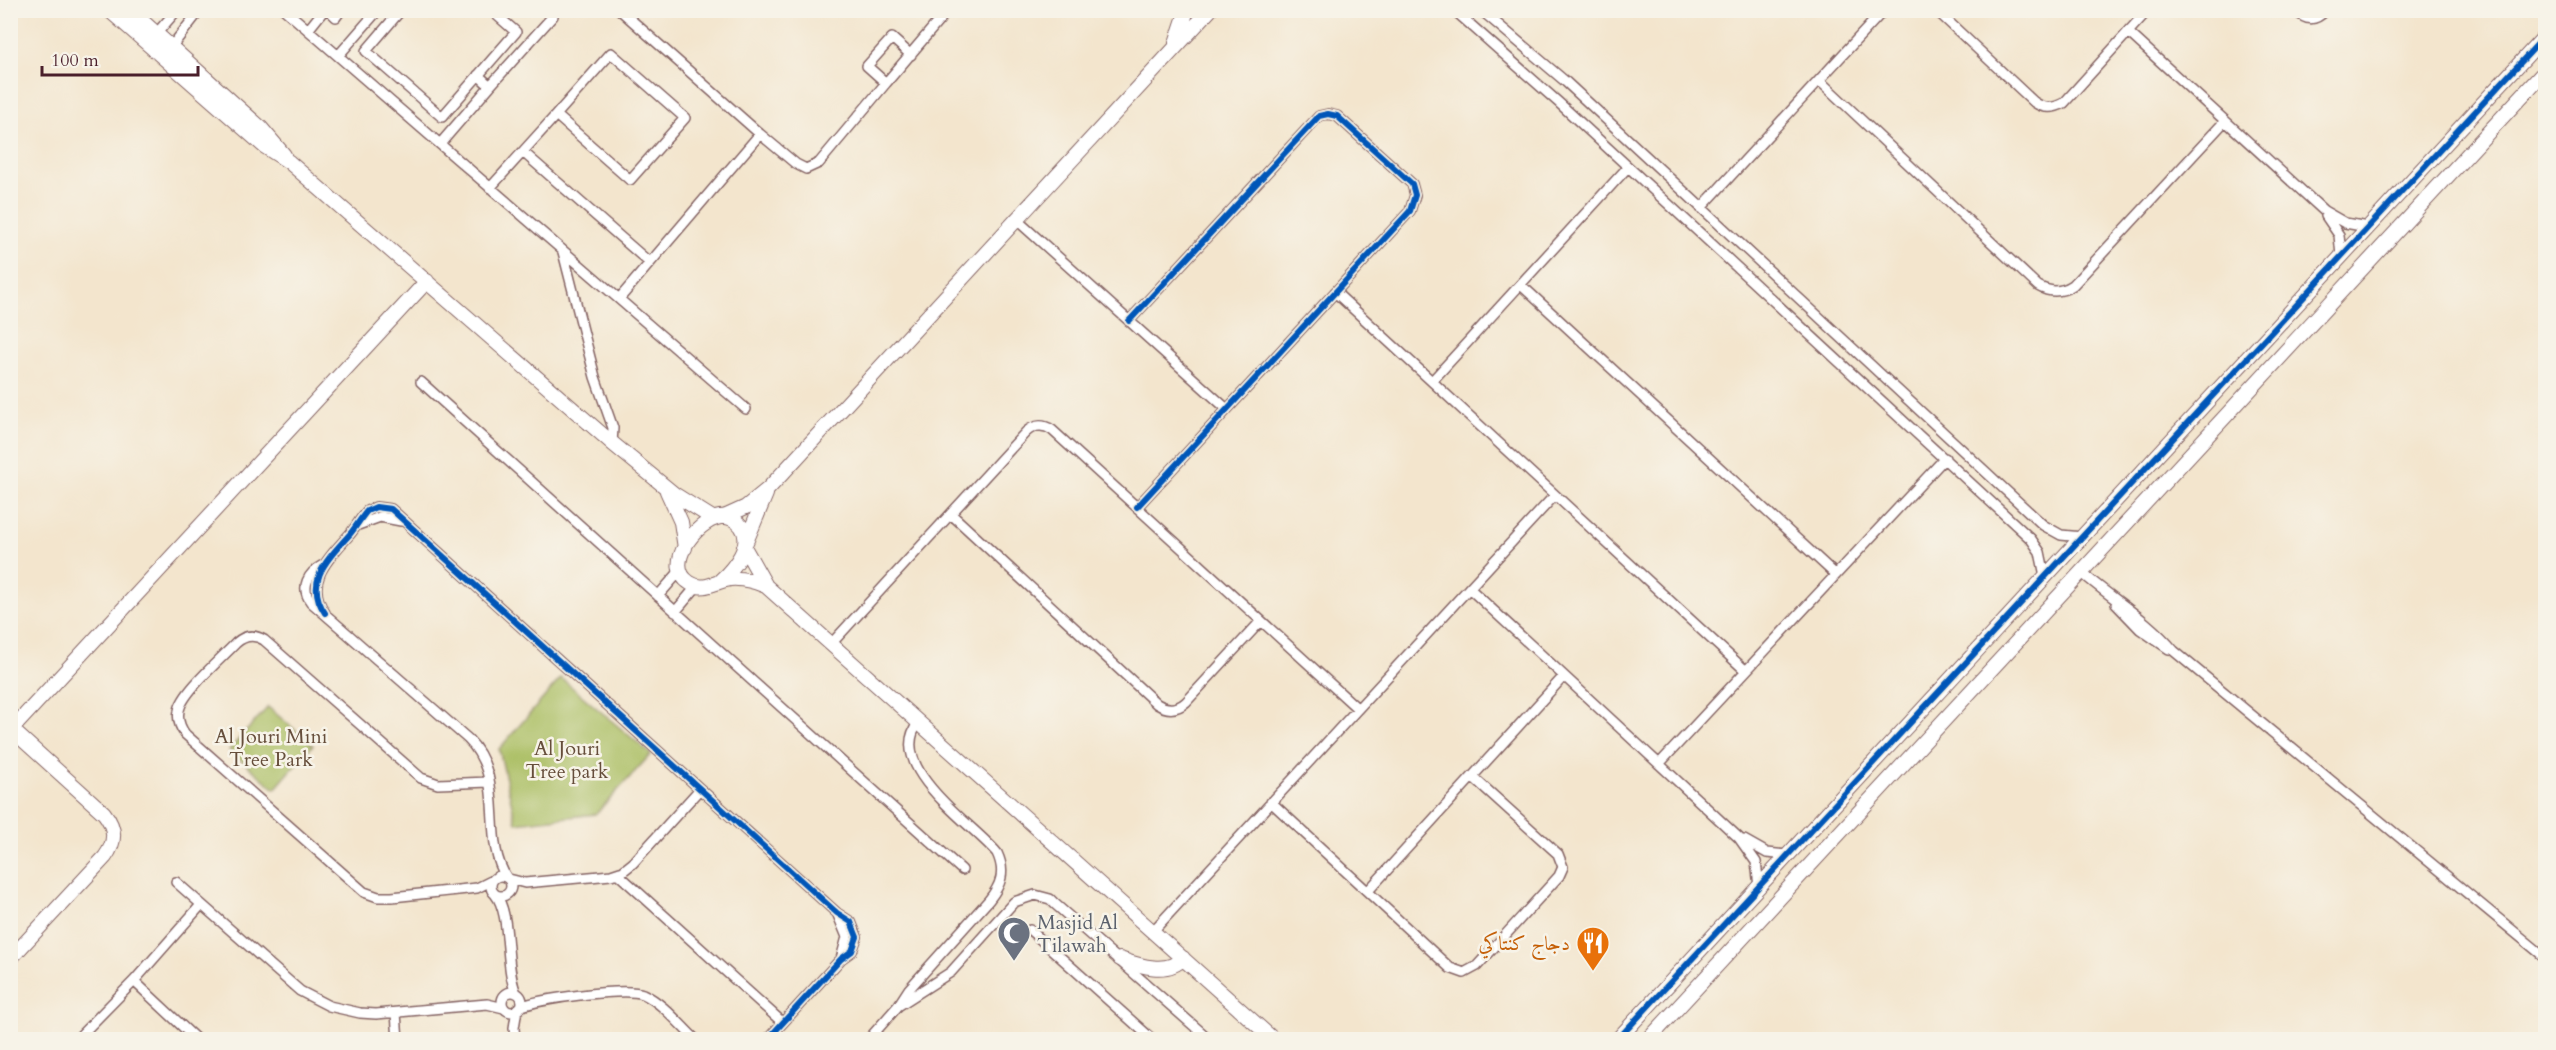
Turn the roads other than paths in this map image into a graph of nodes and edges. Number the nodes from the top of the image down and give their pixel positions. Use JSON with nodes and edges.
{"nodes":[{"id":1,"x":109,"y":10,"type":"edge"},
{"id":2,"x":130,"y":10,"type":"edge"},
{"id":3,"x":177,"y":10,"type":"edge"},
{"id":4,"x":200,"y":10,"type":"edge"},
{"id":5,"x":285,"y":10,"type":"edge"},
{"id":6,"x":324,"y":10,"type":"edge"},
{"id":7,"x":329,"y":10,"type":"edge"},
{"id":8,"x":341,"y":10,"type":"edge"},
{"id":9,"x":378,"y":10,"type":"edge"},
{"id":10,"x":401,"y":10,"type":"edge"},
{"id":11,"x":491,"y":10,"type":"edge"},
{"id":12,"x":620,"y":10,"type":"edge"},
{"id":13,"x":948,"y":10,"type":"edge"},
{"id":14,"x":1187,"y":10,"type":"edge"},
{"id":15,"x":1210,"y":10,"type":"edge"},
{"id":16,"x":1454,"y":10,"type":"edge"},
{"id":17,"x":1480,"y":10,"type":"edge"},
{"id":18,"x":1884,"y":10,"type":"edge"},
{"id":19,"x":1936,"y":10,"type":"edge"},
{"id":20,"x":2148,"y":10,"type":"edge"},
{"id":21,"x":2295,"y":10,"type":"edge"},
{"id":22,"x":2326,"y":10,"type":"edge"},
{"id":23,"x":552,"y":12,"type":"edge"},
{"id":24,"x":308,"y":30,"type":"junction"},
{"id":25,"x":2128,"y":32,"type":"junction"},
{"id":26,"x":157,"y":33,"type":"junction"},
{"id":27,"x":2546,"y":35,"type":"edge"},
{"id":28,"x":172,"y":46,"type":"junction"},
{"id":29,"x":1174,"y":48,"type":"junction"},
{"id":30,"x":911,"y":55,"type":"junction"},
{"id":31,"x":338,"y":56,"type":"junction"},
{"id":32,"x":2546,"y":70,"type":"edge"},
{"id":33,"x":478,"y":75,"type":"junction"},
{"id":34,"x":1820,"y":81,"type":"junction"},
{"id":35,"x":886,"y":83,"type":"junction"},
{"id":36,"x":490,"y":86,"type":"junction"},
{"id":37,"x":556,"y":115,"type":"junction"},
{"id":38,"x":2225,"y":121,"type":"junction"},
{"id":39,"x":760,"y":134,"type":"junction"},
{"id":40,"x":440,"y":144,"type":"junction"},
{"id":41,"x":523,"y":152,"type":"junction"},
{"id":42,"x":289,"y":162,"type":"junction"},
{"id":43,"x":1628,"y":166,"type":"junction"},
{"id":44,"x":490,"y":188,"type":"junction"},
{"id":45,"x":1701,"y":208,"type":"junction"},
{"id":46,"x":2324,"y":211,"type":"junction"},
{"id":47,"x":1018,"y":221,"type":"junction"},
{"id":48,"x":2368,"y":227,"type":"junction"},
{"id":49,"x":563,"y":252,"type":"junction"},
{"id":50,"x":2341,"y":256,"type":"junction"},
{"id":51,"x":650,"y":263,"type":"junction"},
{"id":52,"x":427,"y":281,"type":"junction"},
{"id":53,"x":1521,"y":285,"type":"junction"},
{"id":54,"x":1335,"y":292,"type":"junction"},
{"id":55,"x":619,"y":299,"type":"junction"},
{"id":56,"x":1130,"y":321,"type":"junction"},
{"id":57,"x":1432,"y":381,"type":"junction"},
{"id":58,"x":421,"y":382,"type":"dead end"},
{"id":59,"x":746,"y":409,"type":"dead end"},
{"id":60,"x":1227,"y":409,"type":"junction"},
{"id":61,"x":612,"y":443,"type":"junction"},
{"id":62,"x":1945,"y":458,"type":"junction"},
{"id":63,"x":665,"y":486,"type":"junction"},
{"id":64,"x":768,"y":489,"type":"junction"},
{"id":65,"x":1555,"y":495,"type":"junction"},
{"id":66,"x":1137,"y":507,"type":"junction"},
{"id":67,"x":951,"y":514,"type":"junction"},
{"id":68,"x":719,"y":518,"type":"junction"},
{"id":69,"x":2082,"y":537,"type":"junction"},
{"id":70,"x":745,"y":544,"type":"junction"},
{"id":71,"x":685,"y":548,"type":"junction"},
{"id":72,"x":681,"y":571,"type":"junction"},
{"id":73,"x":2081,"y":572,"type":"junction"},
{"id":74,"x":1836,"y":575,"type":"junction"},
{"id":75,"x":2045,"y":576,"type":"junction"},
{"id":76,"x":720,"y":581,"type":"junction"},
{"id":77,"x":697,"y":586,"type":"junction"},
{"id":78,"x":766,"y":586,"type":"junction"},
{"id":79,"x":1469,"y":588,"type":"junction"},
{"id":80,"x":658,"y":596,"type":"junction"},
{"id":81,"x":675,"y":612,"type":"junction"},
{"id":82,"x":1261,"y":621,"type":"junction"},
{"id":83,"x":831,"y":644,"type":"junction"},
{"id":84,"x":1746,"y":671,"type":"junction"},
{"id":85,"x":1564,"y":676,"type":"junction"},
{"id":86,"x":1358,"y":709,"type":"junction"},
{"id":87,"x":919,"y":723,"type":"junction"},
{"id":88,"x":11,"y":728,"type":"edge"},
{"id":89,"x":1659,"y":764,"type":"junction"},
{"id":90,"x":1474,"y":778,"type":"junction"},
{"id":91,"x":489,"y":782,"type":"junction"},
{"id":92,"x":699,"y":790,"type":"junction"},
{"id":93,"x":1272,"y":802,"type":"junction"},
{"id":94,"x":1739,"y":838,"type":"junction"},
{"id":95,"x":1787,"y":855,"type":"junction"},
{"id":96,"x":499,"y":861,"type":"junction"},
{"id":97,"x":962,"y":870,"type":"dead end"},
{"id":98,"x":617,"y":873,"type":"junction"},
{"id":99,"x":508,"y":878,"type":"junction"},
{"id":100,"x":492,"y":880,"type":"junction"},
{"id":101,"x":176,"y":882,"type":"dead end"},
{"id":102,"x":525,"y":883,"type":"junction"},
{"id":103,"x":1759,"y":886,"type":"junction"},
{"id":104,"x":477,"y":888,"type":"junction"},
{"id":105,"x":1368,"y":891,"type":"junction"},
{"id":106,"x":509,"y":892,"type":"junction"},
{"id":107,"x":494,"y":893,"type":"junction"},
{"id":108,"x":989,"y":900,"type":"junction"},
{"id":109,"x":201,"y":905,"type":"junction"},
{"id":110,"x":503,"y":909,"type":"junction"},
{"id":111,"x":1003,"y":915,"type":"junction"},
{"id":112,"x":1030,"y":930,"type":"dead end"},
{"id":113,"x":1153,"y":931,"type":"junction"},
{"id":114,"x":944,"y":951,"type":"junction"},
{"id":115,"x":1183,"y":958,"type":"junction"},
{"id":116,"x":2546,"y":958,"type":"edge"},
{"id":117,"x":10,"y":959,"type":"edge"},
{"id":118,"x":1120,"y":959,"type":"junction"},
{"id":119,"x":957,"y":966,"type":"junction"},
{"id":120,"x":509,"y":974,"type":"junction"},
{"id":121,"x":134,"y":981,"type":"junction"},
{"id":122,"x":518,"y":994,"type":"junction"},
{"id":123,"x":504,"y":996,"type":"junction"},
{"id":124,"x":540,"y":1000,"type":"junction"},
{"id":125,"x":487,"y":1004,"type":"junction"},
{"id":126,"x":898,"y":1006,"type":"junction"},
{"id":127,"x":505,"y":1008,"type":"junction"},
{"id":128,"x":519,"y":1008,"type":"junction"},
{"id":129,"x":396,"y":1013,"type":"junction"},
{"id":130,"x":782,"y":1022,"type":"junction"},
{"id":131,"x":514,"y":1028,"type":"junction"},
{"id":132,"x":78,"y":1038,"type":"edge"},
{"id":133,"x":197,"y":1040,"type":"edge"},
{"id":134,"x":398,"y":1040,"type":"edge"},
{"id":135,"x":515,"y":1040,"type":"edge"},
{"id":136,"x":696,"y":1040,"type":"edge"},
{"id":137,"x":767,"y":1040,"type":"edge"},
{"id":138,"x":868,"y":1040,"type":"edge"},
{"id":139,"x":1153,"y":1040,"type":"edge"},
{"id":140,"x":1210,"y":1040,"type":"edge"},
{"id":141,"x":1274,"y":1040,"type":"edge"},
{"id":142,"x":1617,"y":1040,"type":"edge"},
{"id":143,"x":1648,"y":1040,"type":"edge"}],
"edges":[{"from":1,"to":42,"type":"street"},
{"from":2,"to":26,"type":"street"},
{"from":3,"to":26,"type":"street"},
{"from":4,"to":28,"type":"street"},
{"from":5,"to":24,"type":"street"},
{"from":6,"to":24,"type":"street"},
{"from":7,"to":8,"type":"street"},
{"from":9,"to":31,"type":"street"},
{"from":10,"to":33,"type":"street"},
{"from":11,"to":33,"type":"street"},
{"from":12,"to":39,"type":"street"},
{"from":13,"to":30,"type":"street"},
{"from":14,"to":29,"type":"street"},
{"from":15,"to":29,"type":"street"},
{"from":16,"to":43,"type":"street"},
{"from":17,"to":45,"type":"street"},
{"from":18,"to":34,"type":"street"},
{"from":19,"to":25,"type":"street"},
{"from":20,"to":25,"type":"street"},
{"from":21,"to":22,"type":"street"},
{"from":23,"to":36,"type":"street"},
{"from":24,"to":31,"type":"street"},
{"from":25,"to":38,"type":"street"},
{"from":26,"to":28,"type":"street"},
{"from":27,"to":48,"type":"street"},
{"from":28,"to":42,"type":"street"},
{"from":29,"to":47,"type":"street"},
{"from":30,"to":35,"type":"street"},
{"from":30,"to":35,"type":"street"},
{"from":31,"to":40,"type":"street"},
{"from":32,"to":73,"type":"street"},
{"from":33,"to":36,"type":"street"},
{"from":34,"to":38,"type":"street"},
{"from":34,"to":45,"type":"street"},
{"from":35,"to":39,"type":"street"},
{"from":36,"to":40,"type":"street"},
{"from":37,"to":37,"type":"street"},
{"from":37,"to":41,"type":"street"},
{"from":38,"to":46,"type":"street"},
{"from":39,"to":51,"type":"street"},
{"from":40,"to":44,"type":"street"},
{"from":41,"to":44,"type":"street"},
{"from":41,"to":51,"type":"street"},
{"from":42,"to":52,"type":"street"},
{"from":43,"to":53,"type":"street"},
{"from":43,"to":62,"type":"street"},
{"from":44,"to":49,"type":"street"},
{"from":45,"to":69,"type":"street"},
{"from":46,"to":48,"type":"street"},
{"from":46,"to":50,"type":"street"},
{"from":47,"to":56,"type":"street"},
{"from":47,"to":64,"type":"street"},
{"from":48,"to":50,"type":"street"},
{"from":49,"to":55,"type":"street"},
{"from":49,"to":61,"type":"street"},
{"from":50,"to":69,"type":"street"},
{"from":51,"to":55,"type":"street"},
{"from":52,"to":61,"type":"street"},
{"from":52,"to":88,"type":"street"},
{"from":53,"to":57,"type":"street"},
{"from":53,"to":74,"type":"street"},
{"from":54,"to":56,"type":"street"},
{"from":54,"to":57,"type":"street"},
{"from":54,"to":60,"type":"street"},
{"from":55,"to":59,"type":"street"},
{"from":56,"to":60,"type":"street"},
{"from":57,"to":65,"type":"street"},
{"from":58,"to":80,"type":"street"},
{"from":60,"to":66,"type":"street"},
{"from":61,"to":63,"type":"street"},
{"from":62,"to":74,"type":"street"},
{"from":62,"to":75,"type":"street"},
{"from":63,"to":68,"type":"street"},
{"from":63,"to":71,"type":"street"},
{"from":64,"to":68,"type":"street"},
{"from":64,"to":70,"type":"street"},
{"from":65,"to":79,"type":"street"},
{"from":65,"to":84,"type":"street"},
{"from":66,"to":67,"type":"street"},
{"from":66,"to":82,"type":"street"},
{"from":67,"to":82,"type":"street"},
{"from":67,"to":83,"type":"street"},
{"from":68,"to":70,"type":"street"},
{"from":68,"to":71,"type":"street"},
{"from":69,"to":75,"type":"street"},
{"from":70,"to":76,"type":"street"},
{"from":70,"to":78,"type":"street"},
{"from":71,"to":72,"type":"street"},
{"from":72,"to":77,"type":"street"},
{"from":72,"to":80,"type":"street"},
{"from":73,"to":116,"type":"street"},
{"from":73,"to":143,"type":"street"},
{"from":74,"to":84,"type":"street"},
{"from":75,"to":95,"type":"street"},
{"from":76,"to":77,"type":"street"},
{"from":76,"to":78,"type":"street"},
{"from":77,"to":81,"type":"street"},
{"from":78,"to":83,"type":"street"},
{"from":79,"to":85,"type":"street"},
{"from":79,"to":86,"type":"street"},
{"from":80,"to":81,"type":"street"},
{"from":81,"to":97,"type":"street"},
{"from":82,"to":86,"type":"street"},
{"from":83,"to":87,"type":"street"},
{"from":84,"to":89,"type":"street"},
{"from":85,"to":89,"type":"street"},
{"from":85,"to":90,"type":"street"},
{"from":86,"to":93,"type":"street"},
{"from":87,"to":108,"type":"street"},
{"from":87,"to":113,"type":"street"},
{"from":88,"to":117,"type":"street"},
{"from":89,"to":94,"type":"street"},
{"from":90,"to":105,"type":"street"},
{"from":90,"to":105,"type":"street"},
{"from":91,"to":92,"type":"street"},
{"from":91,"to":96,"type":"street"},
{"from":91,"to":104,"type":"street"},
{"from":92,"to":98,"type":"street"},
{"from":92,"to":130,"type":"street"},
{"from":93,"to":105,"type":"street"},
{"from":93,"to":113,"type":"street"},
{"from":94,"to":95,"type":"street"},
{"from":94,"to":103,"type":"street"},
{"from":95,"to":103,"type":"street"},
{"from":96,"to":99,"type":"street"},
{"from":96,"to":100,"type":"street"},
{"from":98,"to":102,"type":"street"},
{"from":98,"to":130,"type":"street"},
{"from":99,"to":100,"type":"street"},
{"from":99,"to":102,"type":"street"},
{"from":99,"to":106,"type":"street"},
{"from":100,"to":104,"type":"street"},
{"from":100,"to":107,"type":"street"},
{"from":101,"to":109,"type":"street"},
{"from":102,"to":106,"type":"street"},
{"from":103,"to":142,"type":"street"},
{"from":104,"to":107,"type":"street"},
{"from":106,"to":107,"type":"street"},
{"from":106,"to":110,"type":"street"},
{"from":107,"to":110,"type":"street"},
{"from":108,"to":111,"type":"street"},
{"from":108,"to":114,"type":"street"},
{"from":109,"to":121,"type":"street"},
{"from":109,"to":129,"type":"street"},
{"from":110,"to":120,"type":"street"},
{"from":111,"to":118,"type":"street"},
{"from":111,"to":119,"type":"street"},
{"from":112,"to":139,"type":"street"},
{"from":113,"to":115,"type":"street"},
{"from":114,"to":119,"type":"street"},
{"from":114,"to":126,"type":"street"},
{"from":115,"to":118,"type":"street"},
{"from":115,"to":141,"type":"street"},
{"from":118,"to":140,"type":"street"},
{"from":119,"to":126,"type":"street"},
{"from":120,"to":122,"type":"street"},
{"from":120,"to":123,"type":"street"},
{"from":121,"to":132,"type":"street"},
{"from":121,"to":133,"type":"street"},
{"from":122,"to":123,"type":"street"},
{"from":122,"to":124,"type":"street"},
{"from":122,"to":128,"type":"street"},
{"from":123,"to":125,"type":"street"},
{"from":123,"to":127,"type":"street"},
{"from":124,"to":128,"type":"street"},
{"from":124,"to":136,"type":"street"},
{"from":125,"to":127,"type":"street"},
{"from":125,"to":129,"type":"street"},
{"from":126,"to":138,"type":"street"},
{"from":127,"to":128,"type":"street"},
{"from":127,"to":131,"type":"street"},
{"from":128,"to":131,"type":"street"},
{"from":129,"to":134,"type":"street"},
{"from":130,"to":137,"type":"street"},
{"from":131,"to":135,"type":"street"}]}
